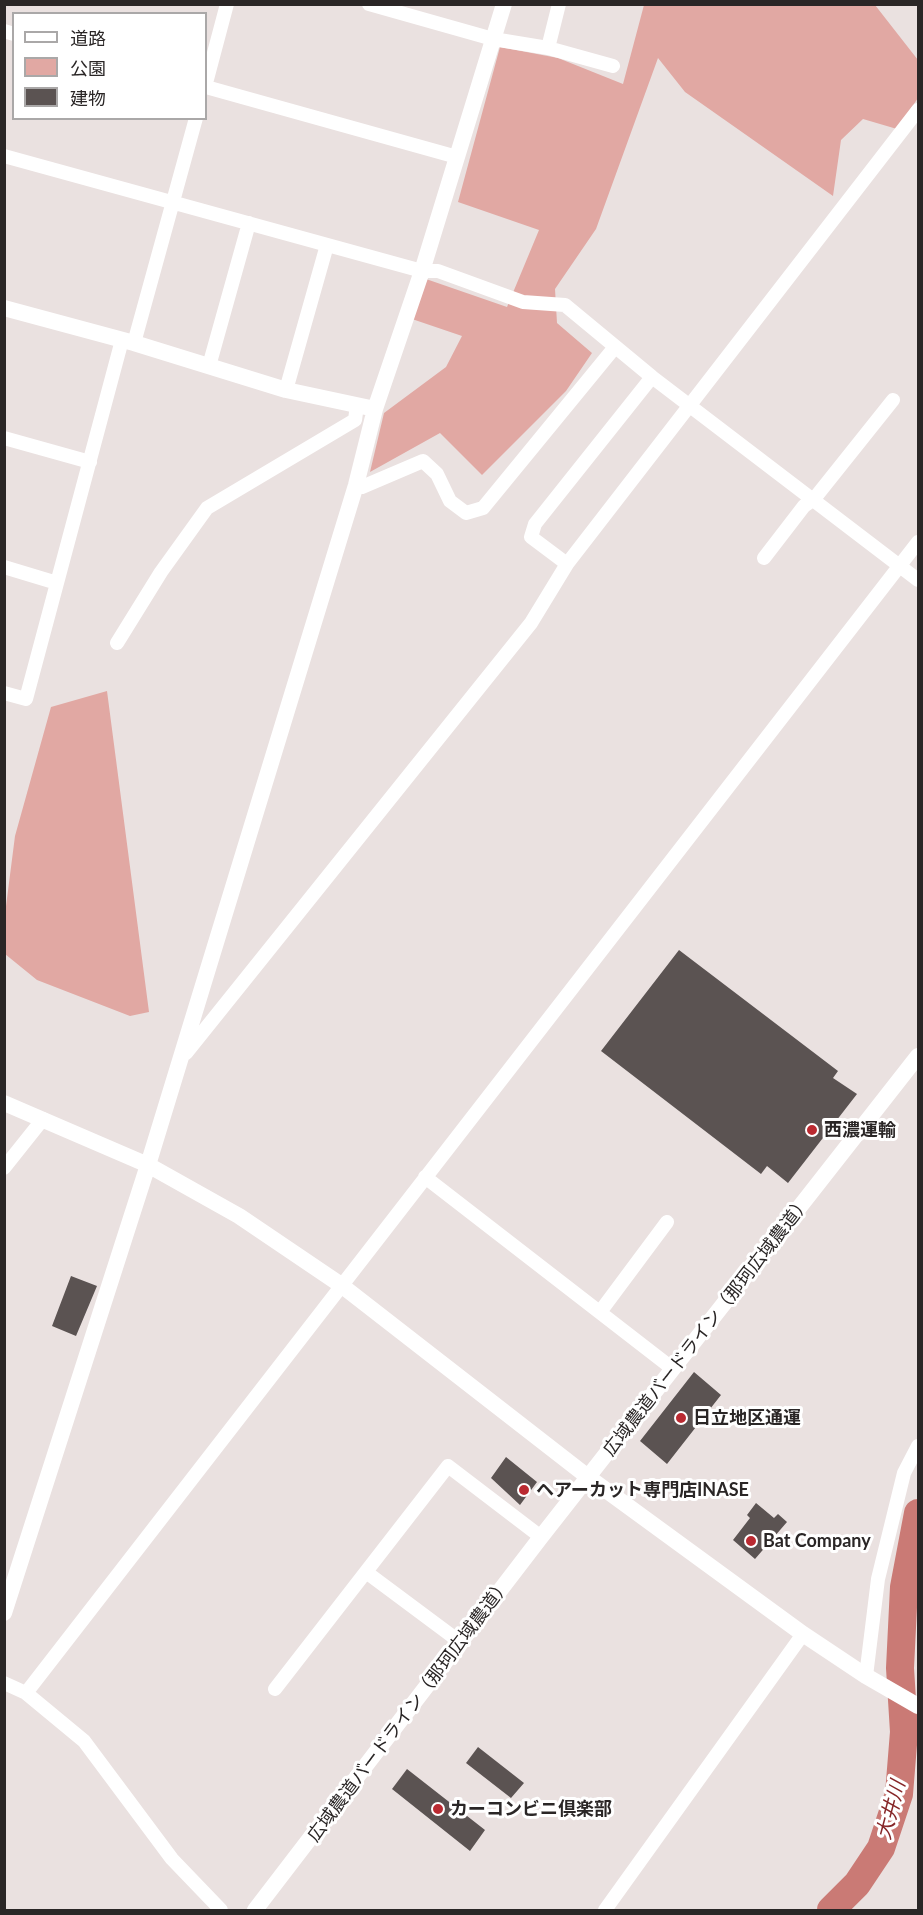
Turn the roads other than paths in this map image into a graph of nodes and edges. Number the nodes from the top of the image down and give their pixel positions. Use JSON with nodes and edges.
{"nodes":[{"id":1,"x":227,"y":4,"type":"edge"},
{"id":2,"x":369,"y":4,"type":"edge"},
{"id":3,"x":504,"y":4,"type":"edge"},
{"id":4,"x":559,"y":4,"type":"edge"},
{"id":5,"x":412,"y":10,"type":"edge"},
{"id":6,"x":493,"y":39,"type":"junction"},
{"id":7,"x":548,"y":48,"type":"junction"},
{"id":8,"x":613,"y":66,"type":"dead end"},
{"id":9,"x":207,"y":81,"type":"edge"},
{"id":10,"x":207,"y":85,"type":"edge"},
{"id":11,"x":918,"y":111,"type":"edge"},
{"id":12,"x":195,"y":120,"type":"edge"},
{"id":13,"x":4,"y":156,"type":"edge"},
{"id":14,"x":457,"y":158,"type":"junction"},
{"id":15,"x":173,"y":202,"type":"junction"},
{"id":16,"x":249,"y":223,"type":"junction"},
{"id":17,"x":327,"y":245,"type":"junction"},
{"id":18,"x":422,"y":271,"type":"junction"},
{"id":19,"x":4,"y":309,"type":"edge"},
{"id":20,"x":128,"y":342,"type":"junction"},
{"id":21,"x":615,"y":347,"type":"junction"},
{"id":22,"x":209,"y":366,"type":"junction"},
{"id":23,"x":652,"y":377,"type":"junction"},
{"id":24,"x":286,"y":390,"type":"junction"},
{"id":25,"x":893,"y":400,"type":"dead end"},
{"id":26,"x":357,"y":405,"type":"junction"},
{"id":27,"x":689,"y":406,"type":"junction"},
{"id":28,"x":375,"y":409,"type":"junction"},
{"id":29,"x":4,"y":438,"type":"edge"},
{"id":30,"x":90,"y":462,"type":"junction"},
{"id":31,"x":356,"y":485,"type":"junction"},
{"id":32,"x":814,"y":499,"type":"junction"},
{"id":33,"x":918,"y":542,"type":"edge"},
{"id":34,"x":764,"y":558,"type":"dead end"},
{"id":35,"x":567,"y":564,"type":"junction"},
{"id":36,"x":900,"y":566,"type":"junction"},
{"id":37,"x":4,"y":567,"type":"edge"},
{"id":38,"x":918,"y":580,"type":"edge"},
{"id":39,"x":57,"y":583,"type":"junction"},
{"id":40,"x":117,"y":643,"type":"dead end"},
{"id":41,"x":4,"y":693,"type":"edge"},
{"id":42,"x":918,"y":1056,"type":"edge"},
{"id":43,"x":178,"y":1068,"type":"junction"},
{"id":44,"x":4,"y":1103,"type":"edge"},
{"id":45,"x":43,"y":1119,"type":"junction"},
{"id":46,"x":148,"y":1165,"type":"junction"},
{"id":47,"x":4,"y":1168,"type":"edge"},
{"id":48,"x":425,"y":1177,"type":"junction"},
{"id":49,"x":667,"y":1222,"type":"dead end"},
{"id":50,"x":341,"y":1285,"type":"junction"},
{"id":51,"x":600,"y":1312,"type":"junction"},
{"id":52,"x":673,"y":1369,"type":"junction"},
{"id":53,"x":918,"y":1446,"type":"edge"},
{"id":54,"x":588,"y":1476,"type":"junction"},
{"id":55,"x":541,"y":1537,"type":"junction"},
{"id":56,"x":366,"y":1572,"type":"junction"},
{"id":57,"x":4,"y":1613,"type":"edge"},
{"id":58,"x":803,"y":1634,"type":"junction"},
{"id":59,"x":460,"y":1642,"type":"junction"},
{"id":60,"x":866,"y":1676,"type":"junction"},
{"id":61,"x":4,"y":1683,"type":"edge"},
{"id":62,"x":275,"y":1689,"type":"dead end"},
{"id":63,"x":26,"y":1693,"type":"junction"},
{"id":64,"x":918,"y":1706,"type":"edge"},
{"id":65,"x":221,"y":1911,"type":"edge"},
{"id":66,"x":255,"y":1911,"type":"edge"},
{"id":67,"x":605,"y":1911,"type":"edge"}],
"edges":[{"from":1,"to":9,"type":"street"},
{"from":2,"to":5,"type":"street"},
{"from":3,"to":6,"type":"street"},
{"from":4,"to":7,"type":"street"},
{"from":5,"to":6,"type":"street"},
{"from":6,"to":7,"type":"street"},
{"from":6,"to":14,"type":"street"},
{"from":7,"to":8,"type":"street"},
{"from":10,"to":14,"type":"street"},
{"from":11,"to":27,"type":"street"},
{"from":12,"to":15,"type":"street"},
{"from":13,"to":15,"type":"street"},
{"from":14,"to":18,"type":"street"},
{"from":15,"to":16,"type":"street"},
{"from":15,"to":20,"type":"street"},
{"from":16,"to":17,"type":"street"},
{"from":16,"to":22,"type":"street"},
{"from":17,"to":18,"type":"street"},
{"from":17,"to":24,"type":"street"},
{"from":18,"to":21,"type":"street"},
{"from":18,"to":28,"type":"street"},
{"from":19,"to":20,"type":"street"},
{"from":20,"to":22,"type":"street"},
{"from":20,"to":30,"type":"street"},
{"from":21,"to":23,"type":"street"},
{"from":21,"to":31,"type":"street"},
{"from":22,"to":24,"type":"street"},
{"from":23,"to":27,"type":"street"},
{"from":23,"to":35,"type":"street"},
{"from":24,"to":26,"type":"street"},
{"from":25,"to":32,"type":"street"},
{"from":26,"to":28,"type":"street"},
{"from":26,"to":40,"type":"street"},
{"from":27,"to":32,"type":"street"},
{"from":27,"to":35,"type":"street"},
{"from":28,"to":31,"type":"street"},
{"from":29,"to":30,"type":"street"},
{"from":30,"to":39,"type":"street"},
{"from":31,"to":43,"type":"street"},
{"from":32,"to":34,"type":"street"},
{"from":32,"to":36,"type":"street"},
{"from":33,"to":36,"type":"street"},
{"from":35,"to":43,"type":"street"},
{"from":36,"to":38,"type":"street"},
{"from":36,"to":48,"type":"street"},
{"from":37,"to":39,"type":"street"},
{"from":39,"to":41,"type":"street"},
{"from":42,"to":52,"type":"street","name":"広域農道バードライン（那珂広域農道）"},
{"from":43,"to":46,"type":"street"},
{"from":44,"to":45,"type":"street"},
{"from":45,"to":46,"type":"street"},
{"from":45,"to":47,"type":"street"},
{"from":46,"to":50,"type":"street"},
{"from":46,"to":57,"type":"street"},
{"from":48,"to":50,"type":"street"},
{"from":48,"to":51,"type":"street"},
{"from":49,"to":51,"type":"street"},
{"from":50,"to":54,"type":"street"},
{"from":50,"to":63,"type":"street"},
{"from":51,"to":52,"type":"street"},
{"from":52,"to":54,"type":"street","name":"広域農道バードライン（那珂広域農道）"},
{"from":53,"to":60,"type":"street"},
{"from":54,"to":55,"type":"street","name":"広域農道バードライン（那珂広域農道）"},
{"from":54,"to":58,"type":"street"},
{"from":55,"to":56,"type":"street"},
{"from":55,"to":59,"type":"street","name":"広域農道バードライン（那珂広域農道）"},
{"from":56,"to":59,"type":"street"},
{"from":56,"to":62,"type":"street"},
{"from":58,"to":60,"type":"street"},
{"from":58,"to":67,"type":"street"},
{"from":59,"to":66,"type":"street","name":"広域農道バードライン（那珂広域農道）"},
{"from":60,"to":64,"type":"street"},
{"from":61,"to":63,"type":"street"},
{"from":63,"to":65,"type":"street"}]}
